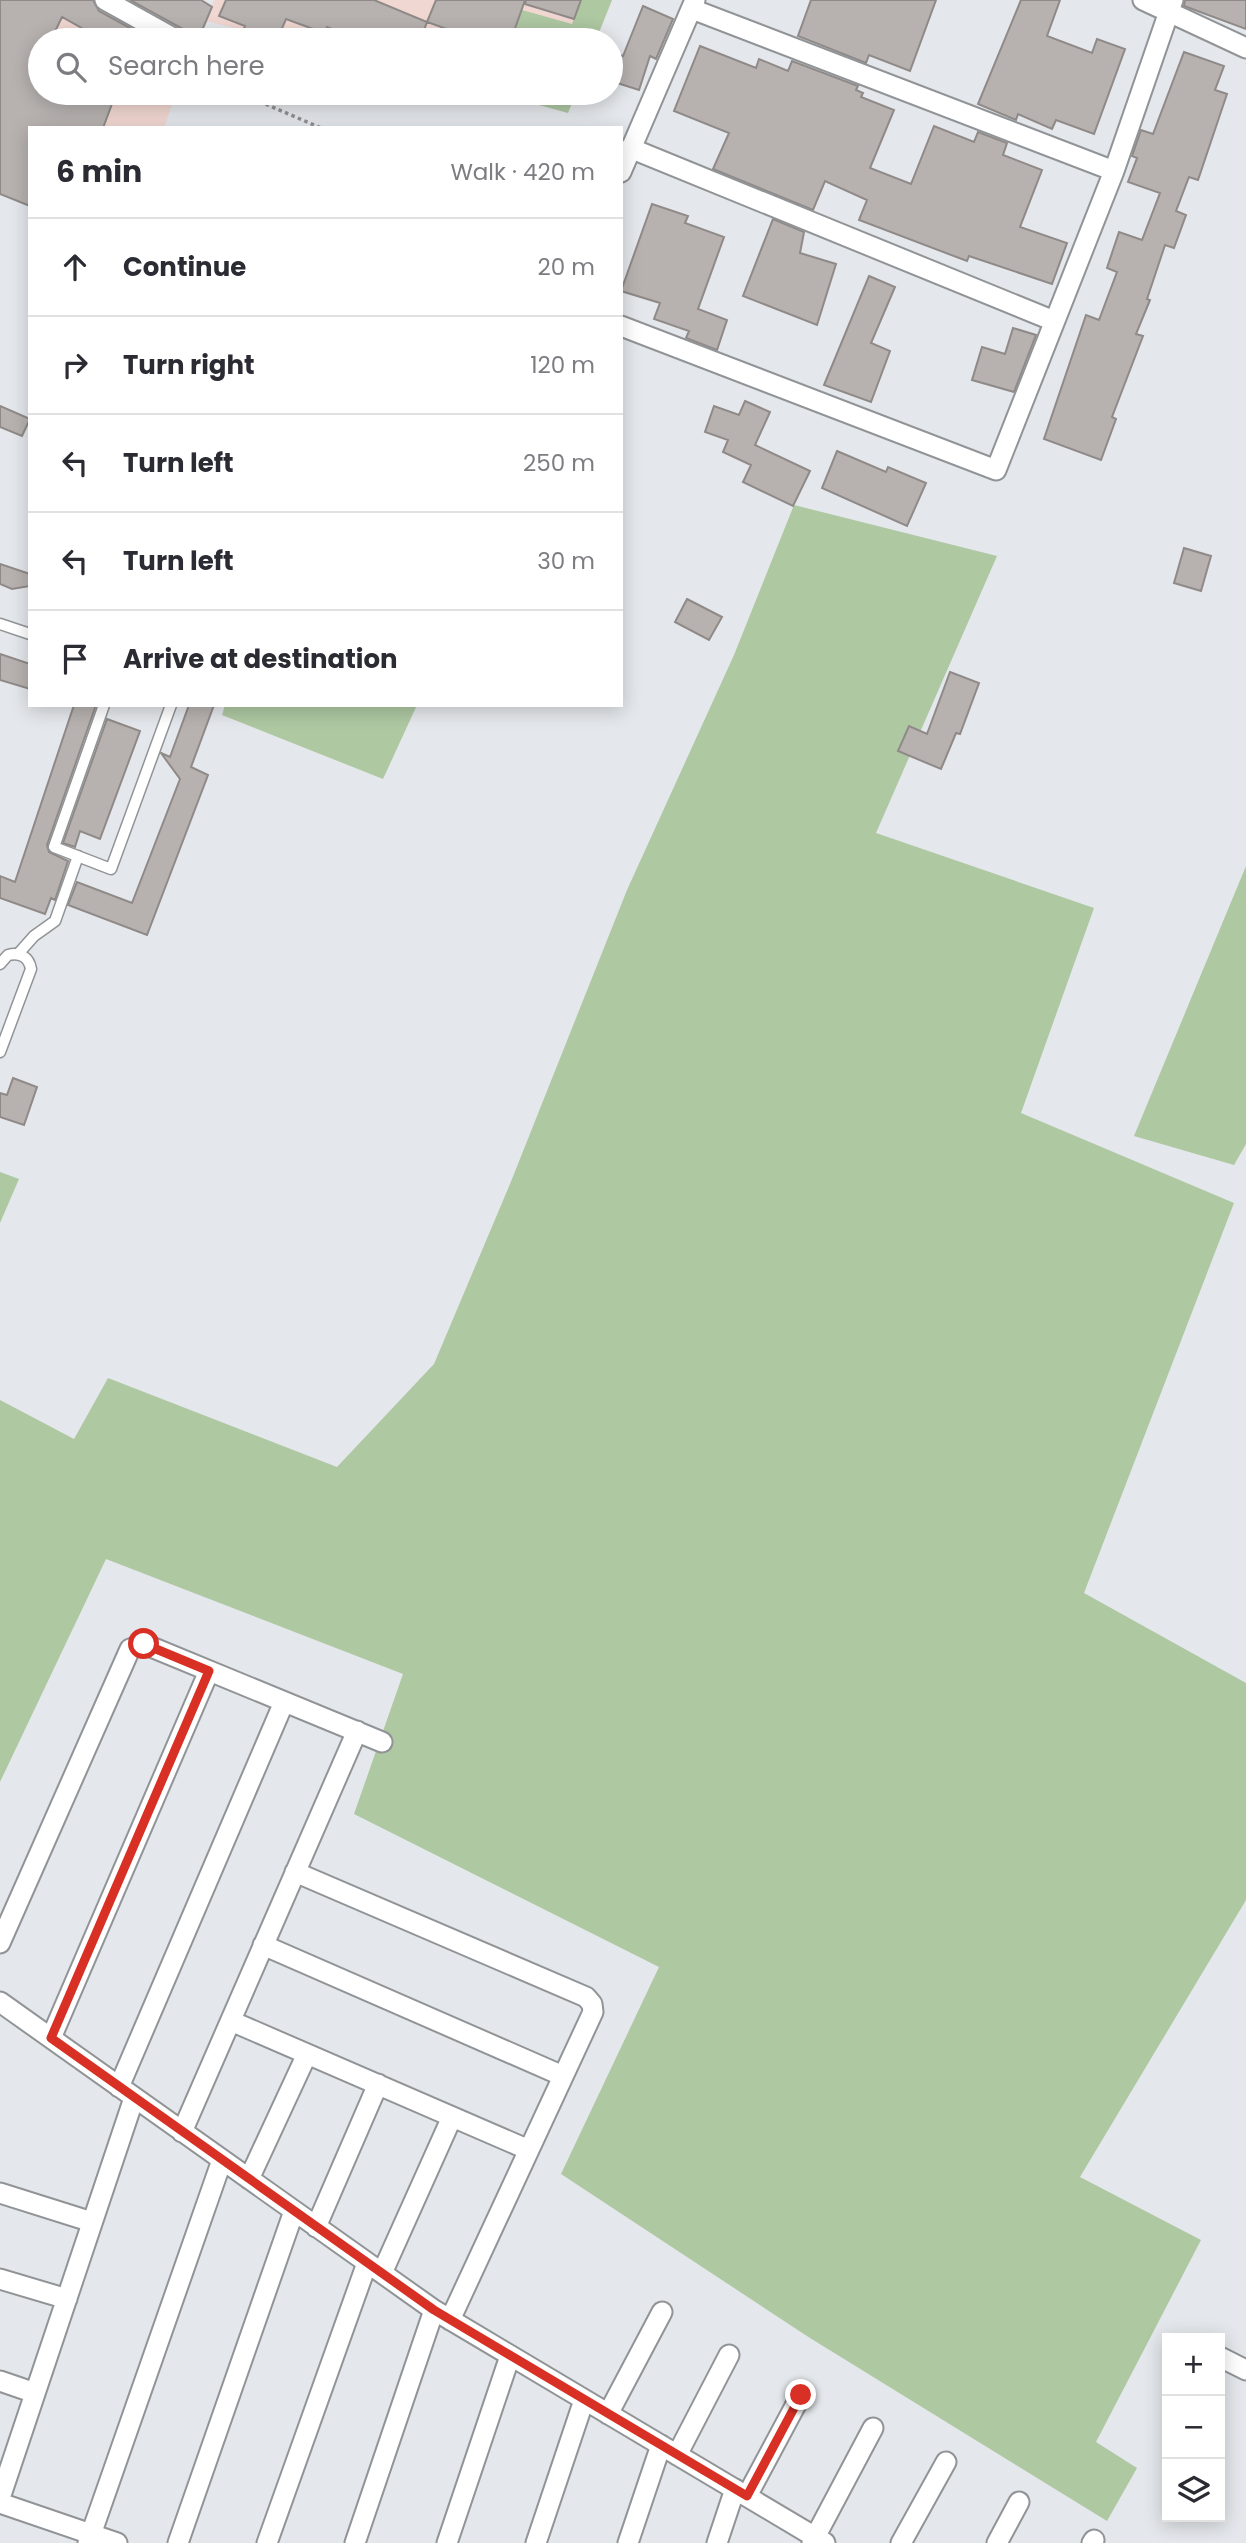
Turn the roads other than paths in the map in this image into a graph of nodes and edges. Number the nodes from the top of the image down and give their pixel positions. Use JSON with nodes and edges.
{"nodes":[{"id":1,"x":105,"y":0,"type":"edge"},
{"id":2,"x":1143,"y":0,"type":"edge"},
{"id":3,"x":694,"y":5,"type":"edge"},
{"id":4,"x":1172,"y":5,"type":"edge"},
{"id":5,"x":155,"y":28,"type":"edge"},
{"id":6,"x":1246,"y":48,"type":"edge"},
{"id":7,"x":630,"y":148,"type":"junction"},
{"id":8,"x":623,"y":167,"type":"edge"},
{"id":9,"x":1114,"y":171,"type":"junction"},
{"id":10,"x":1054,"y":321,"type":"junction"},
{"id":11,"x":623,"y":327,"type":"edge"},
{"id":12,"x":0,"y":624,"type":"edge"},
{"id":13,"x":28,"y":633,"type":"edge"},
{"id":14,"x":103,"y":707,"type":"edge"},
{"id":15,"x":170,"y":707,"type":"edge"},
{"id":16,"x":78,"y":856,"type":"junction"},
{"id":17,"x":18,"y":954,"type":"junction"},
{"id":18,"x":0,"y":964,"type":"edge"},
{"id":19,"x":0,"y":1052,"type":"edge"},
{"id":20,"x":209,"y":1671,"type":"junction"},
{"id":21,"x":284,"y":1702,"type":"junction"},
{"id":22,"x":357,"y":1731,"type":"junction"},
{"id":23,"x":382,"y":1742,"type":"dead end"},
{"id":24,"x":295,"y":1872,"type":"junction"},
{"id":25,"x":0,"y":1943,"type":"edge"},
{"id":26,"x":263,"y":1945,"type":"junction"},
{"id":27,"x":0,"y":2002,"type":"edge"},
{"id":28,"x":231,"y":2021,"type":"junction"},
{"id":29,"x":51,"y":2038,"type":"junction"},
{"id":30,"x":307,"y":2054,"type":"junction"},
{"id":31,"x":563,"y":2076,"type":"junction"},
{"id":32,"x":378,"y":2084,"type":"junction"},
{"id":33,"x":127,"y":2092,"type":"junction"},
{"id":34,"x":452,"y":2117,"type":"junction"},
{"id":35,"x":182,"y":2132,"type":"junction"},
{"id":36,"x":529,"y":2150,"type":"junction"},
{"id":37,"x":222,"y":2160,"type":"junction"},
{"id":38,"x":249,"y":2179,"type":"junction"},
{"id":39,"x":0,"y":2193,"type":"edge"},
{"id":40,"x":294,"y":2211,"type":"junction"},
{"id":41,"x":92,"y":2222,"type":"junction"},
{"id":42,"x":316,"y":2227,"type":"junction"},
{"id":43,"x":374,"y":2268,"type":"junction"},
{"id":44,"x":0,"y":2278,"type":"edge"},
{"id":45,"x":67,"y":2300,"type":"junction"},
{"id":46,"x":663,"y":2312,"type":"dead end"},
{"id":47,"x":442,"y":2315,"type":"junction"},
{"id":48,"x":729,"y":2355,"type":"dead end"},
{"id":49,"x":510,"y":2356,"type":"junction"},
{"id":50,"x":1225,"y":2360,"type":"edge"},
{"id":51,"x":1246,"y":2370,"type":"edge"},
{"id":52,"x":0,"y":2381,"type":"edge"},
{"id":53,"x":35,"y":2393,"type":"junction"},
{"id":54,"x":801,"y":2395,"type":"dead end"},
{"id":55,"x":584,"y":2400,"type":"junction"},
{"id":56,"x":608,"y":2414,"type":"junction"},
{"id":57,"x":873,"y":2428,"type":"dead end"},
{"id":58,"x":669,"y":2450,"type":"junction"},
{"id":59,"x":946,"y":2462,"type":"dead end"},
{"id":60,"x":741,"y":2493,"type":"junction"},
{"id":61,"x":0,"y":2497,"type":"edge"},
{"id":62,"x":1019,"y":2502,"type":"dead end"},
{"id":63,"x":0,"y":2504,"type":"edge"},
{"id":64,"x":90,"y":2539,"type":"edge"},
{"id":65,"x":817,"y":2541,"type":"edge"},
{"id":66,"x":117,"y":2543,"type":"edge"},
{"id":67,"x":178,"y":2543,"type":"edge"},
{"id":68,"x":267,"y":2543,"type":"edge"},
{"id":69,"x":355,"y":2543,"type":"edge"},
{"id":70,"x":447,"y":2543,"type":"edge"},
{"id":71,"x":536,"y":2543,"type":"edge"},
{"id":72,"x":628,"y":2543,"type":"edge"},
{"id":73,"x":717,"y":2543,"type":"edge"},
{"id":74,"x":901,"y":2543,"type":"edge"},
{"id":75,"x":997,"y":2543,"type":"edge"}],
"edges":[{"from":1,"to":5,"type":"street"},
{"from":2,"to":4,"type":"street"},
{"from":3,"to":7,"type":"street"},
{"from":3,"to":9,"type":"street"},
{"from":4,"to":6,"type":"street"},
{"from":4,"to":9,"type":"street"},
{"from":7,"to":8,"type":"street"},
{"from":7,"to":10,"type":"street"},
{"from":9,"to":10,"type":"street"},
{"from":10,"to":11,"type":"street"},
{"from":12,"to":13,"type":"lane"},
{"from":14,"to":16,"type":"lane"},
{"from":15,"to":16,"type":"lane"},
{"from":16,"to":17,"type":"lane"},
{"from":17,"to":18,"type":"lane"},
{"from":17,"to":19,"type":"lane"},
{"from":20,"to":21,"type":"street"},
{"from":20,"to":25,"type":"street"},
{"from":20,"to":29,"type":"street"},
{"from":21,"to":22,"type":"street"},
{"from":21,"to":33,"type":"street"},
{"from":22,"to":23,"type":"street"},
{"from":22,"to":24,"type":"street"},
{"from":24,"to":26,"type":"street"},
{"from":24,"to":31,"type":"street"},
{"from":26,"to":28,"type":"street"},
{"from":26,"to":31,"type":"street"},
{"from":27,"to":29,"type":"street"},
{"from":28,"to":30,"type":"street"},
{"from":28,"to":35,"type":"street"},
{"from":29,"to":33,"type":"street"},
{"from":30,"to":32,"type":"street"},
{"from":30,"to":38,"type":"street"},
{"from":31,"to":36,"type":"street"},
{"from":32,"to":34,"type":"street"},
{"from":32,"to":42,"type":"street"},
{"from":33,"to":35,"type":"street"},
{"from":33,"to":41,"type":"street"},
{"from":34,"to":36,"type":"street"},
{"from":34,"to":43,"type":"street"},
{"from":35,"to":37,"type":"street"},
{"from":36,"to":47,"type":"street"},
{"from":37,"to":38,"type":"street"},
{"from":37,"to":64,"type":"street"},
{"from":38,"to":40,"type":"street"},
{"from":39,"to":41,"type":"street"},
{"from":40,"to":42,"type":"street"},
{"from":40,"to":67,"type":"street"},
{"from":41,"to":45,"type":"street"},
{"from":42,"to":43,"type":"street"},
{"from":43,"to":47,"type":"street"},
{"from":43,"to":68,"type":"street"},
{"from":44,"to":45,"type":"street"},
{"from":45,"to":53,"type":"street"},
{"from":46,"to":56,"type":"street"},
{"from":47,"to":49,"type":"street"},
{"from":47,"to":69,"type":"street"},
{"from":48,"to":58,"type":"street"},
{"from":49,"to":55,"type":"street"},
{"from":49,"to":70,"type":"street"},
{"from":50,"to":51,"type":"street"},
{"from":52,"to":53,"type":"street"},
{"from":53,"to":61,"type":"street"},
{"from":54,"to":60,"type":"street"},
{"from":55,"to":56,"type":"street"},
{"from":55,"to":71,"type":"street"},
{"from":56,"to":58,"type":"street"},
{"from":57,"to":65,"type":"street"},
{"from":58,"to":60,"type":"street"},
{"from":58,"to":72,"type":"street"},
{"from":59,"to":74,"type":"street"},
{"from":60,"to":65,"type":"street"},
{"from":60,"to":73,"type":"street"},
{"from":62,"to":75,"type":"street"},
{"from":63,"to":64,"type":"street"},
{"from":64,"to":66,"type":"street"}]}
